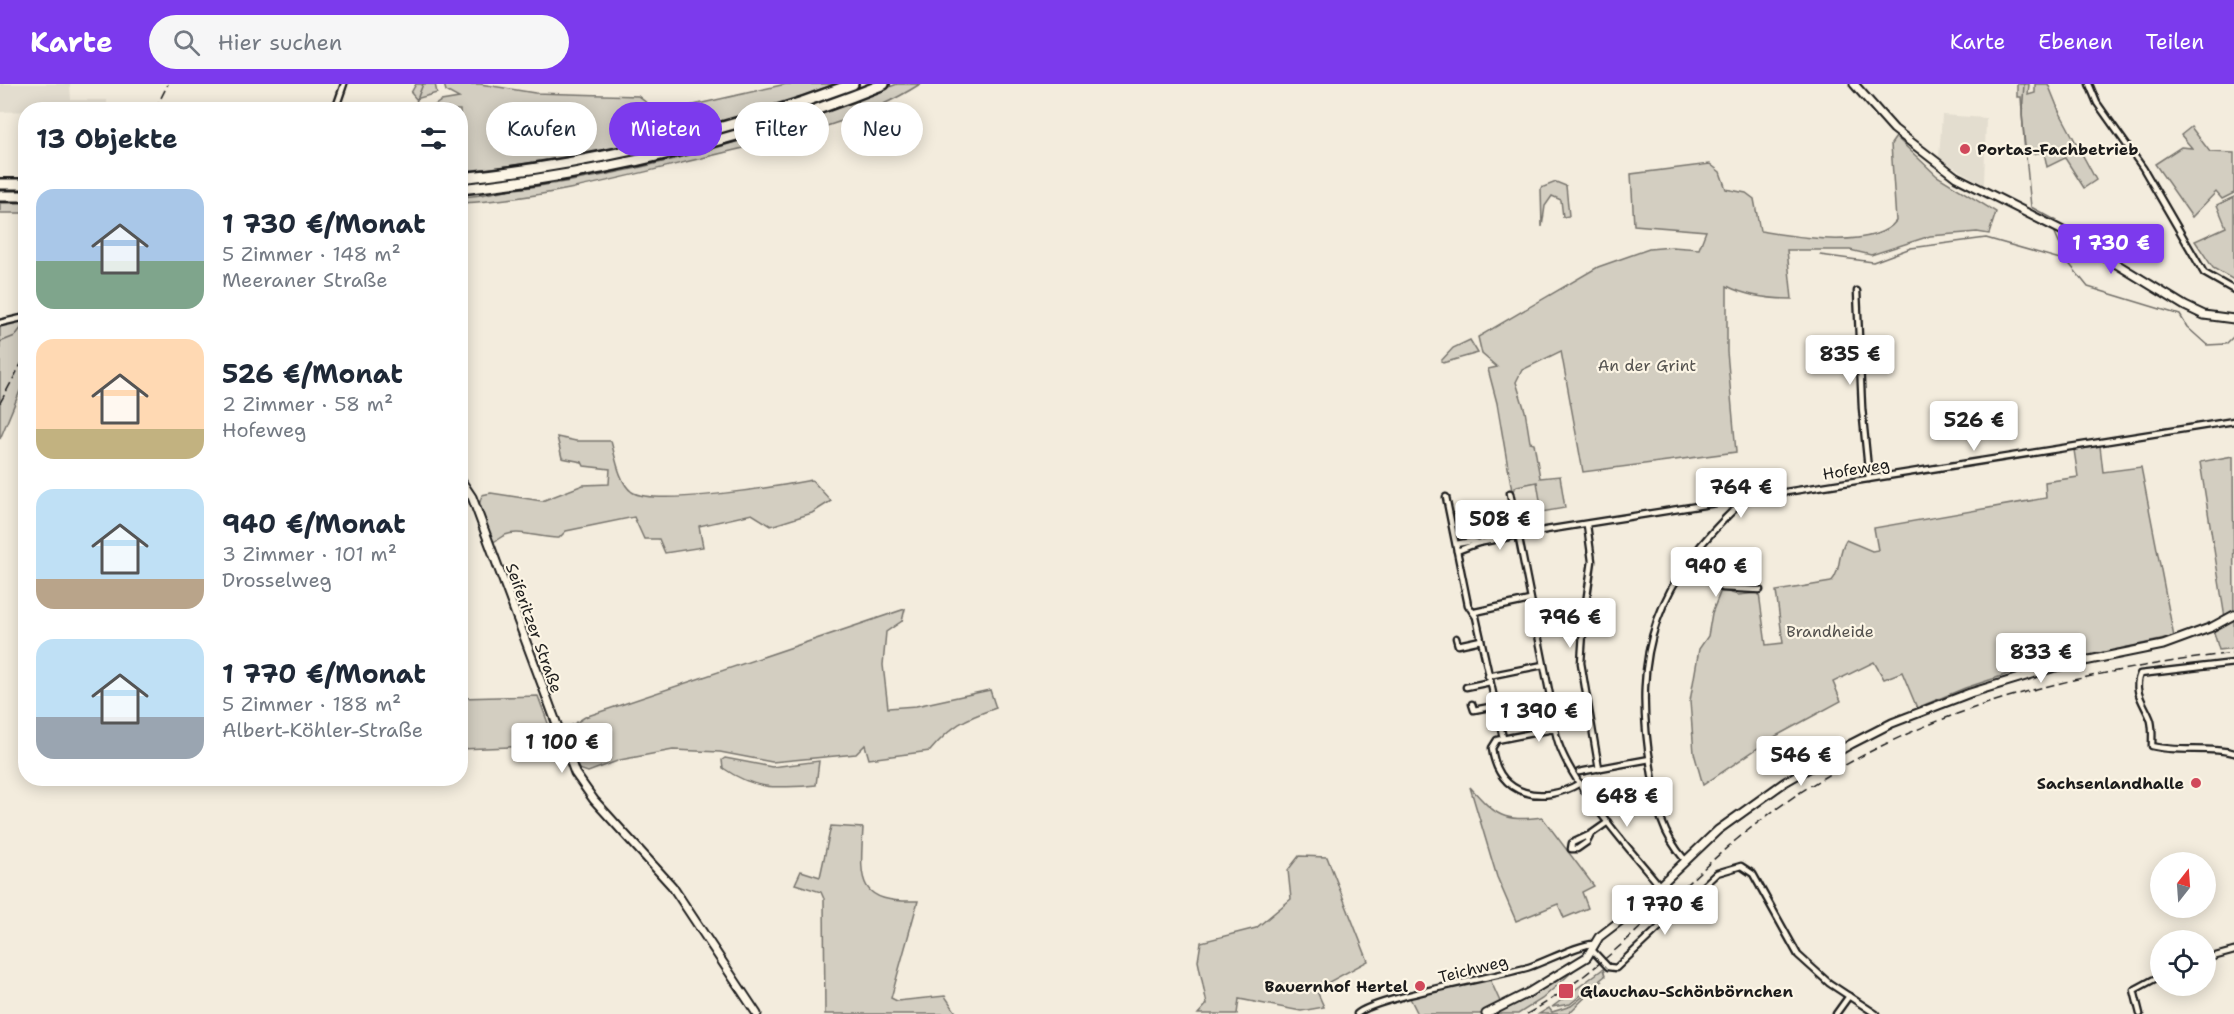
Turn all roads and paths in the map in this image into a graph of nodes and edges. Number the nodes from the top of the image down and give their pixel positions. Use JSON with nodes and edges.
{"nodes":[{"id":1,"x":344,"y":84,"type":"edge"},
{"id":2,"x":853,"y":84,"type":"edge"},
{"id":3,"x":884,"y":84,"type":"edge"},
{"id":4,"x":1854,"y":84,"type":"edge"},
{"id":5,"x":2089,"y":84,"type":"edge"},
{"id":6,"x":338,"y":102,"type":"edge"},
{"id":7,"x":468,"y":177,"type":"edge"},
{"id":8,"x":0,"y":184,"type":"edge"},
{"id":9,"x":18,"y":184,"type":"edge"},
{"id":10,"x":468,"y":188,"type":"edge"},
{"id":11,"x":0,"y":196,"type":"edge"},
{"id":12,"x":18,"y":196,"type":"edge"},
{"id":13,"x":2234,"y":290,"type":"edge"},
{"id":14,"x":1857,"y":291,"type":"dead end"},
{"id":15,"x":18,"y":319,"type":"edge"},
{"id":16,"x":2234,"y":319,"type":"edge"},
{"id":17,"x":0,"y":323,"type":"edge"},
{"id":18,"x":2234,"y":421,"type":"edge"},
{"id":19,"x":1869,"y":479,"type":"junction"},
{"id":20,"x":468,"y":492,"type":"edge"},
{"id":21,"x":1510,"y":493,"type":"dead end"},
{"id":22,"x":1446,"y":497,"type":"dead end"},
{"id":23,"x":1746,"y":499,"type":"junction"},
{"id":24,"x":1587,"y":525,"type":"junction"},
{"id":25,"x":1517,"y":536,"type":"junction"},
{"id":26,"x":1456,"y":547,"type":"junction"},
{"id":27,"x":1684,"y":565,"type":"junction"},
{"id":28,"x":1760,"y":590,"type":"dead end"},
{"id":29,"x":1530,"y":600,"type":"junction"},
{"id":30,"x":1474,"y":612,"type":"junction"},
{"id":31,"x":2234,"y":615,"type":"edge"},
{"id":32,"x":1456,"y":638,"type":"dead end"},
{"id":33,"x":1481,"y":640,"type":"junction"},
{"id":34,"x":2234,"y":663,"type":"edge"},
{"id":35,"x":1543,"y":665,"type":"junction"},
{"id":36,"x":1488,"y":676,"type":"junction"},
{"id":37,"x":1490,"y":682,"type":"junction"},
{"id":38,"x":1466,"y":687,"type":"dead end"},
{"id":39,"x":1472,"y":704,"type":"dead end"},
{"id":40,"x":1495,"y":706,"type":"junction"},
{"id":41,"x":1553,"y":729,"type":"junction"},
{"id":42,"x":1503,"y":738,"type":"junction"},
{"id":43,"x":2234,"y":753,"type":"edge"},
{"id":44,"x":1650,"y":759,"type":"junction"},
{"id":45,"x":1599,"y":769,"type":"junction"},
{"id":46,"x":1579,"y":772,"type":"dead end"},
{"id":47,"x":1580,"y":783,"type":"junction"},
{"id":48,"x":1608,"y":822,"type":"junction"},
{"id":49,"x":1591,"y":834,"type":"junction"},
{"id":50,"x":1685,"y":860,"type":"junction"},
{"id":51,"x":1659,"y":885,"type":"junction"},
{"id":52,"x":1594,"y":947,"type":"junction"},
{"id":53,"x":2234,"y":951,"type":"edge"},
{"id":54,"x":1567,"y":954,"type":"junction"},
{"id":55,"x":2216,"y":956,"type":"edge"},
{"id":56,"x":1572,"y":965,"type":"junction"},
{"id":57,"x":2150,"y":981,"type":"edge"},
{"id":58,"x":1849,"y":996,"type":"junction"},
{"id":59,"x":757,"y":1014,"type":"edge"},
{"id":60,"x":1357,"y":1014,"type":"edge"},
{"id":61,"x":1486,"y":1014,"type":"edge"},
{"id":62,"x":1836,"y":1014,"type":"edge"},
{"id":63,"x":1876,"y":1014,"type":"edge"},
{"id":64,"x":2140,"y":1014,"type":"edge"}],
"edges":[{"from":1,"to":6,"type":"street"},
{"from":2,"to":7,"type":"highway"},
{"from":3,"to":10,"type":"highway"},
{"from":4,"to":16,"type":"street"},
{"from":5,"to":13,"type":"street"},
{"from":8,"to":9,"type":"highway"},
{"from":11,"to":12,"type":"highway"},
{"from":14,"to":19,"type":"street"},
{"from":15,"to":17,"type":"street"},
{"from":18,"to":19,"type":"street","name":"Hofeweg"},
{"from":19,"to":23,"type":"street","name":"Hofeweg"},
{"from":20,"to":59,"type":"street","name":"Seiferitzer Straße"},
{"from":21,"to":25,"type":"street"},
{"from":22,"to":26,"type":"street"},
{"from":23,"to":24,"type":"street","name":"Hofeweg"},
{"from":23,"to":27,"type":"street"},
{"from":24,"to":25,"type":"street","name":"Hofeweg"},
{"from":24,"to":45,"type":"street"},
{"from":25,"to":26,"type":"street","name":"Hofeweg"},
{"from":25,"to":29,"type":"street"},
{"from":26,"to":30,"type":"street"},
{"from":27,"to":28,"type":"street"},
{"from":27,"to":44,"type":"street"},
{"from":29,"to":30,"type":"street"},
{"from":29,"to":35,"type":"street"},
{"from":30,"to":33,"type":"street"},
{"from":31,"to":50,"type":"street"},
{"from":32,"to":33,"type":"street"},
{"from":33,"to":36,"type":"street"},
{"from":34,"to":43,"type":"street"},
{"from":35,"to":36,"type":"street"},
{"from":35,"to":41,"type":"street"},
{"from":36,"to":37,"type":"street"},
{"from":37,"to":38,"type":"street"},
{"from":37,"to":40,"type":"street"},
{"from":39,"to":40,"type":"street"},
{"from":40,"to":42,"type":"street"},
{"from":41,"to":42,"type":"street"},
{"from":41,"to":47,"type":"street"},
{"from":42,"to":47,"type":"street"},
{"from":44,"to":45,"type":"street"},
{"from":44,"to":50,"type":"street"},
{"from":45,"to":46,"type":"street"},
{"from":47,"to":48,"type":"street"},
{"from":48,"to":49,"type":"street"},
{"from":48,"to":51,"type":"street"},
{"from":49,"to":49,"type":"street"},
{"from":50,"to":51,"type":"street"},
{"from":51,"to":52,"type":"street"},
{"from":52,"to":54,"type":"street","name":"Teichweg"},
{"from":52,"to":56,"type":"street"},
{"from":52,"to":58,"type":"street"},
{"from":53,"to":55,"type":"street"},
{"from":54,"to":56,"type":"street"},
{"from":54,"to":60,"type":"street","name":"Teichweg"},
{"from":56,"to":61,"type":"street"},
{"from":57,"to":64,"type":"street"},
{"from":58,"to":62,"type":"street"},
{"from":58,"to":63,"type":"street"}]}
